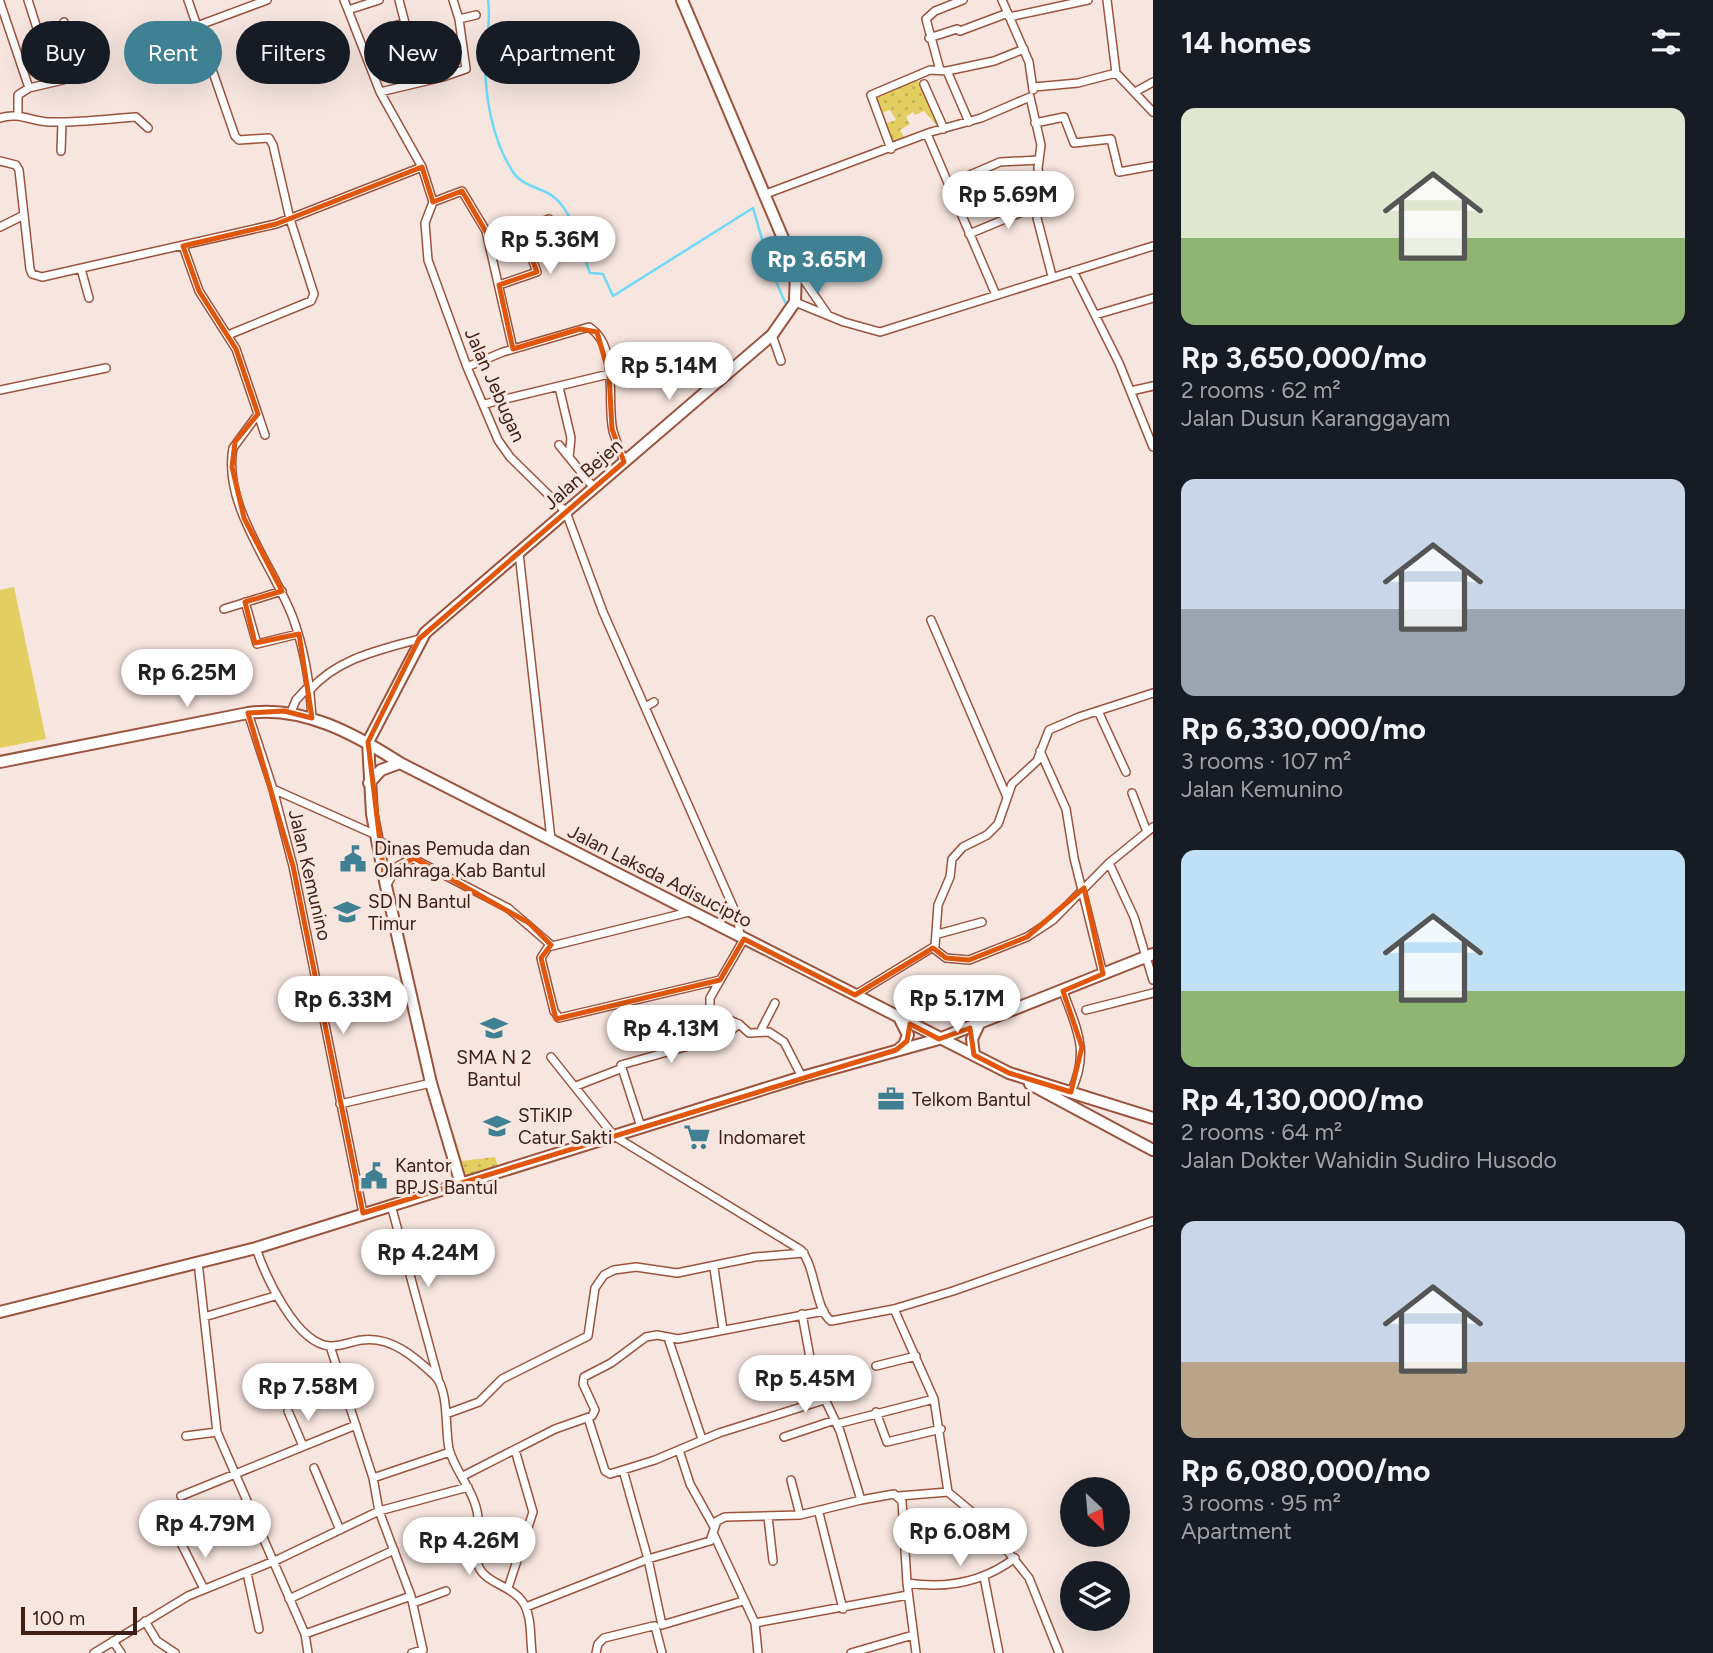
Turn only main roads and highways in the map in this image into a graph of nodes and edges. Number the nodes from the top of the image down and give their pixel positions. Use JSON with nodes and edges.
{"nodes":[{"id":1,"x":682,"y":0,"type":"edge"},
{"id":2,"x":368,"y":742,"type":"junction"},
{"id":3,"x":0,"y":762,"type":"edge"},
{"id":4,"x":400,"y":763,"type":"junction"},
{"id":5,"x":369,"y":783,"type":"junction"},
{"id":6,"x":1150,"y":955,"type":"edge"},
{"id":7,"x":899,"y":1018,"type":"junction"},
{"id":8,"x":979,"y":1024,"type":"junction"},
{"id":9,"x":939,"y":1039,"type":"junction"},
{"id":10,"x":896,"y":1050,"type":"junction"},
{"id":11,"x":974,"y":1055,"type":"junction"},
{"id":12,"x":1009,"y":1073,"type":"junction"},
{"id":13,"x":1153,"y":1118,"type":"edge"},
{"id":14,"x":1153,"y":1150,"type":"edge"},
{"id":15,"x":461,"y":1184,"type":"junction"},
{"id":16,"x":0,"y":1312,"type":"edge"}],
"edges":[{"from":1,"to":2,"type":"main road","name":"Jalan Bejen"},
{"from":2,"to":3,"type":"main road","name":"Jalan Laksda Adisucipto"},
{"from":2,"to":4,"type":"main road","name":"Jalan Laksda Adisucipto"},
{"from":2,"to":5,"type":"main road"},
{"from":4,"to":5,"type":"main road"},
{"from":4,"to":7,"type":"main road","name":"Jalan Laksda Adisucipto"},
{"from":5,"to":15,"type":"main road"},
{"from":6,"to":8,"type":"main road"},
{"from":7,"to":9,"type":"main road","name":"Jalan Laksda Adisucipto"},
{"from":7,"to":10,"type":"main road"},
{"from":8,"to":9,"type":"main road"},
{"from":8,"to":11,"type":"main road"},
{"from":9,"to":10,"type":"main road"},
{"from":9,"to":11,"type":"main road","name":"Jalan Laksda Adisucipto"},
{"from":10,"to":15,"type":"main road"},
{"from":11,"to":12,"type":"main road","name":"Jalan Laksda Adisucipto"},
{"from":12,"to":13,"type":"main road"},
{"from":12,"to":14,"type":"main road"},
{"from":15,"to":16,"type":"main road"}]}
